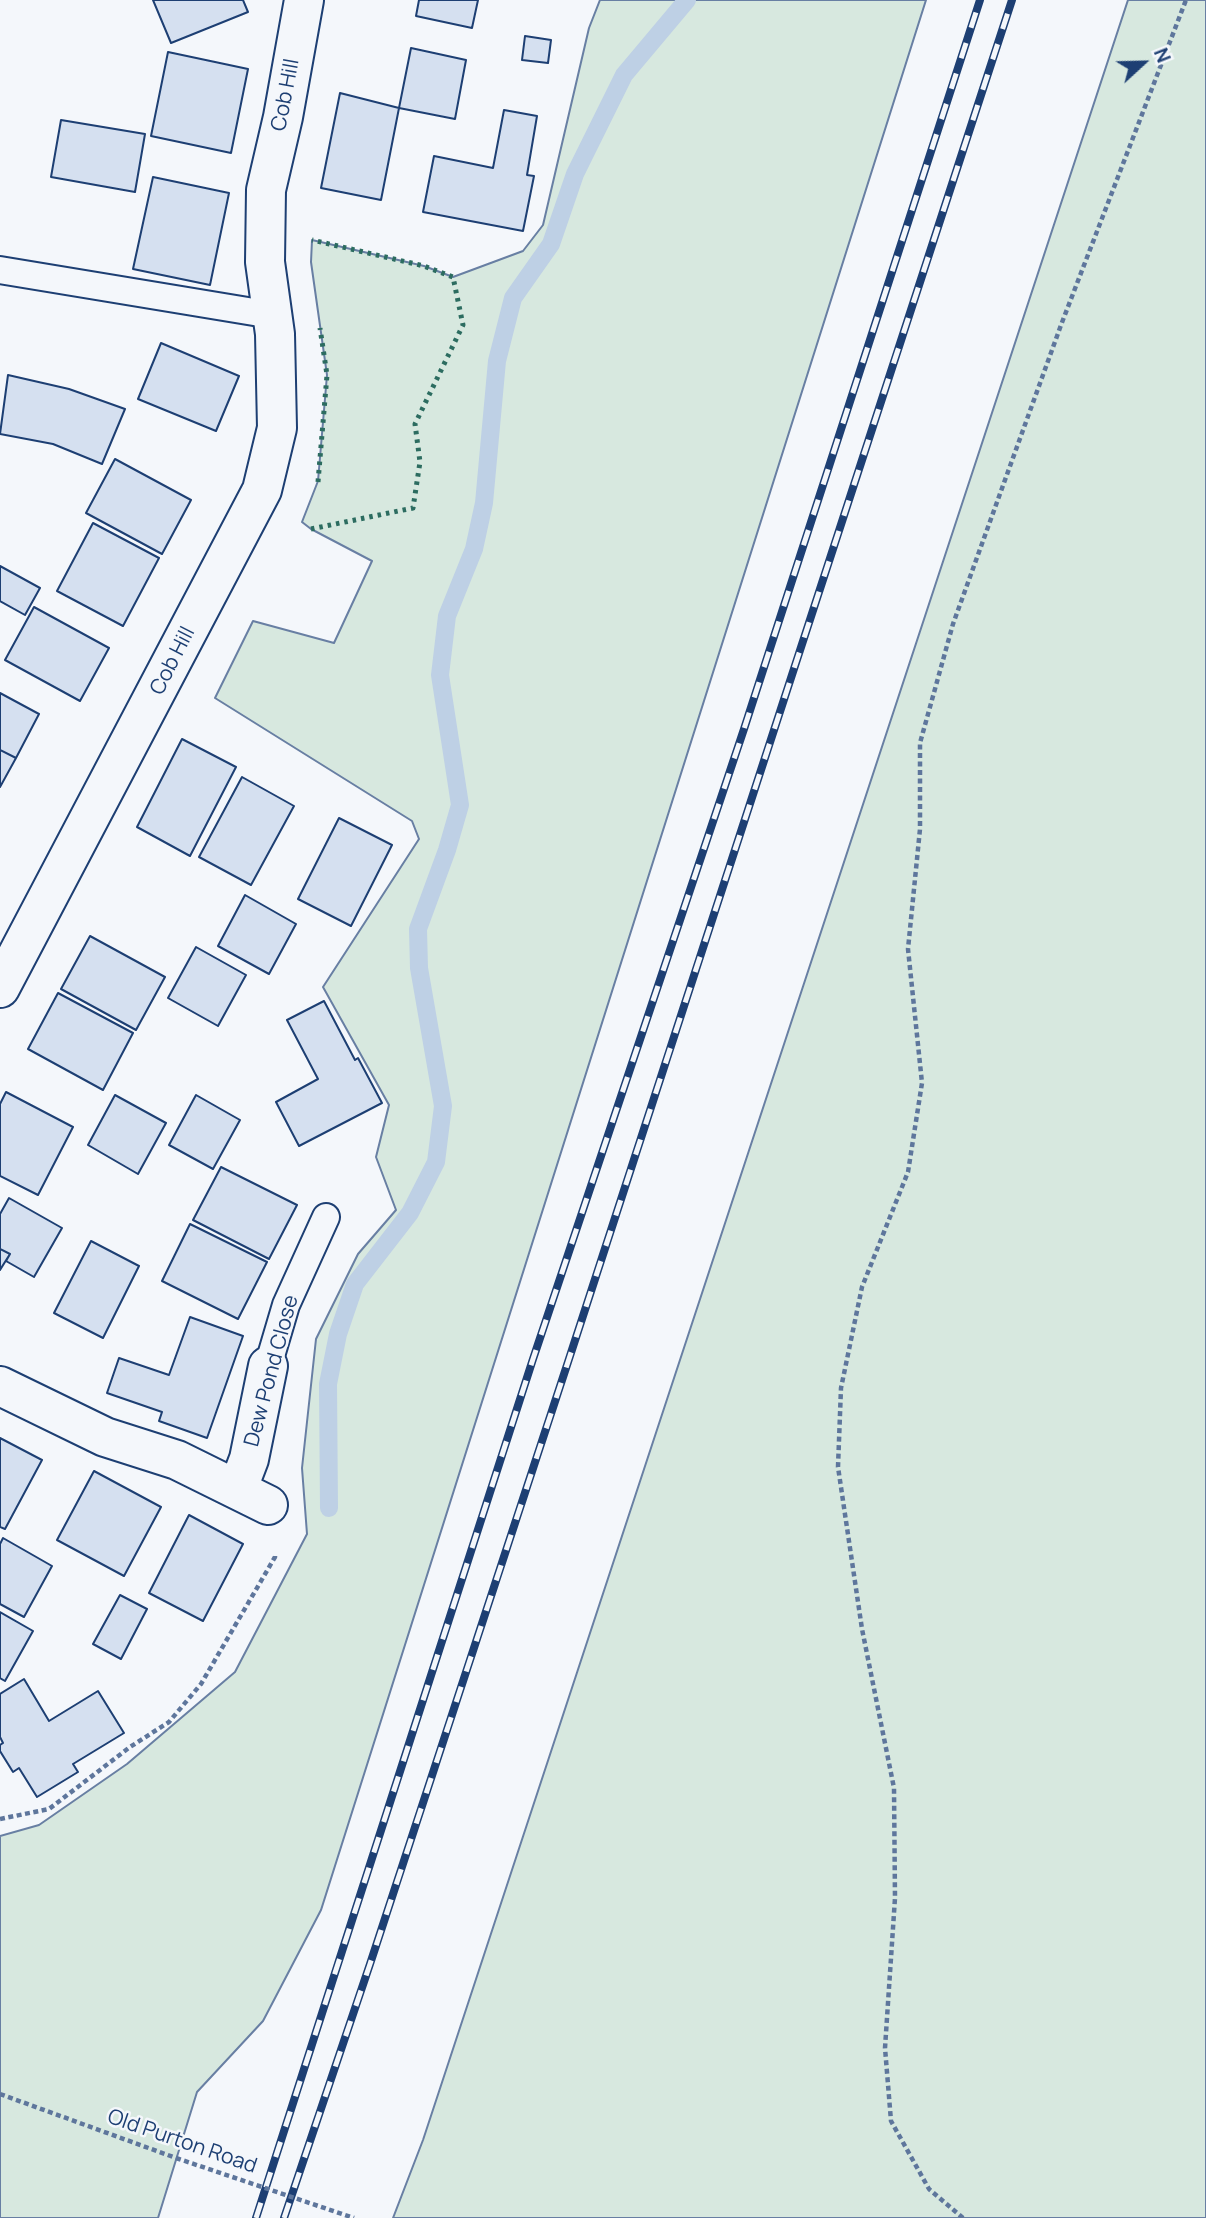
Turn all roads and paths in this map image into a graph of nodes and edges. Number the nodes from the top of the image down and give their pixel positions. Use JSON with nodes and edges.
{"nodes":[{"id":1,"x":304,"y":0,"type":"edge"},
{"id":2,"x":1186,"y":0,"type":"edge"},
{"id":3,"x":0,"y":270,"type":"edge"},
{"id":4,"x":272,"y":315,"type":"junction"},
{"id":5,"x":0,"y":988,"type":"edge"},
{"id":6,"x":326,"y":1217,"type":"dead end"},
{"id":7,"x":268,"y":1366,"type":"joint"},
{"id":8,"x":0,"y":1386,"type":"edge"},
{"id":9,"x":253,"y":1496,"type":"junction"},
{"id":10,"x":0,"y":1819,"type":"edge"},
{"id":11,"x":0,"y":2094,"type":"edge"},
{"id":12,"x":354,"y":2218,"type":"edge"},
{"id":13,"x":964,"y":2218,"type":"edge"}],
"edges":[{"from":1,"to":4,"type":"street","name":"Cob Hill"},
{"from":2,"to":13,"type":"path"},
{"from":3,"to":4,"type":"lane"},
{"from":4,"to":5,"type":"street","name":"Cob Hill"},
{"from":6,"to":7,"type":"lane","name":"Dew Pond Close"},
{"from":7,"to":9,"type":"street","name":"Dew Pond Close"},
{"from":8,"to":9,"type":"street"},
{"from":9,"to":10,"type":"path"},
{"from":11,"to":12,"type":"path","name":"Old Purton Road","bridge":true}]}
